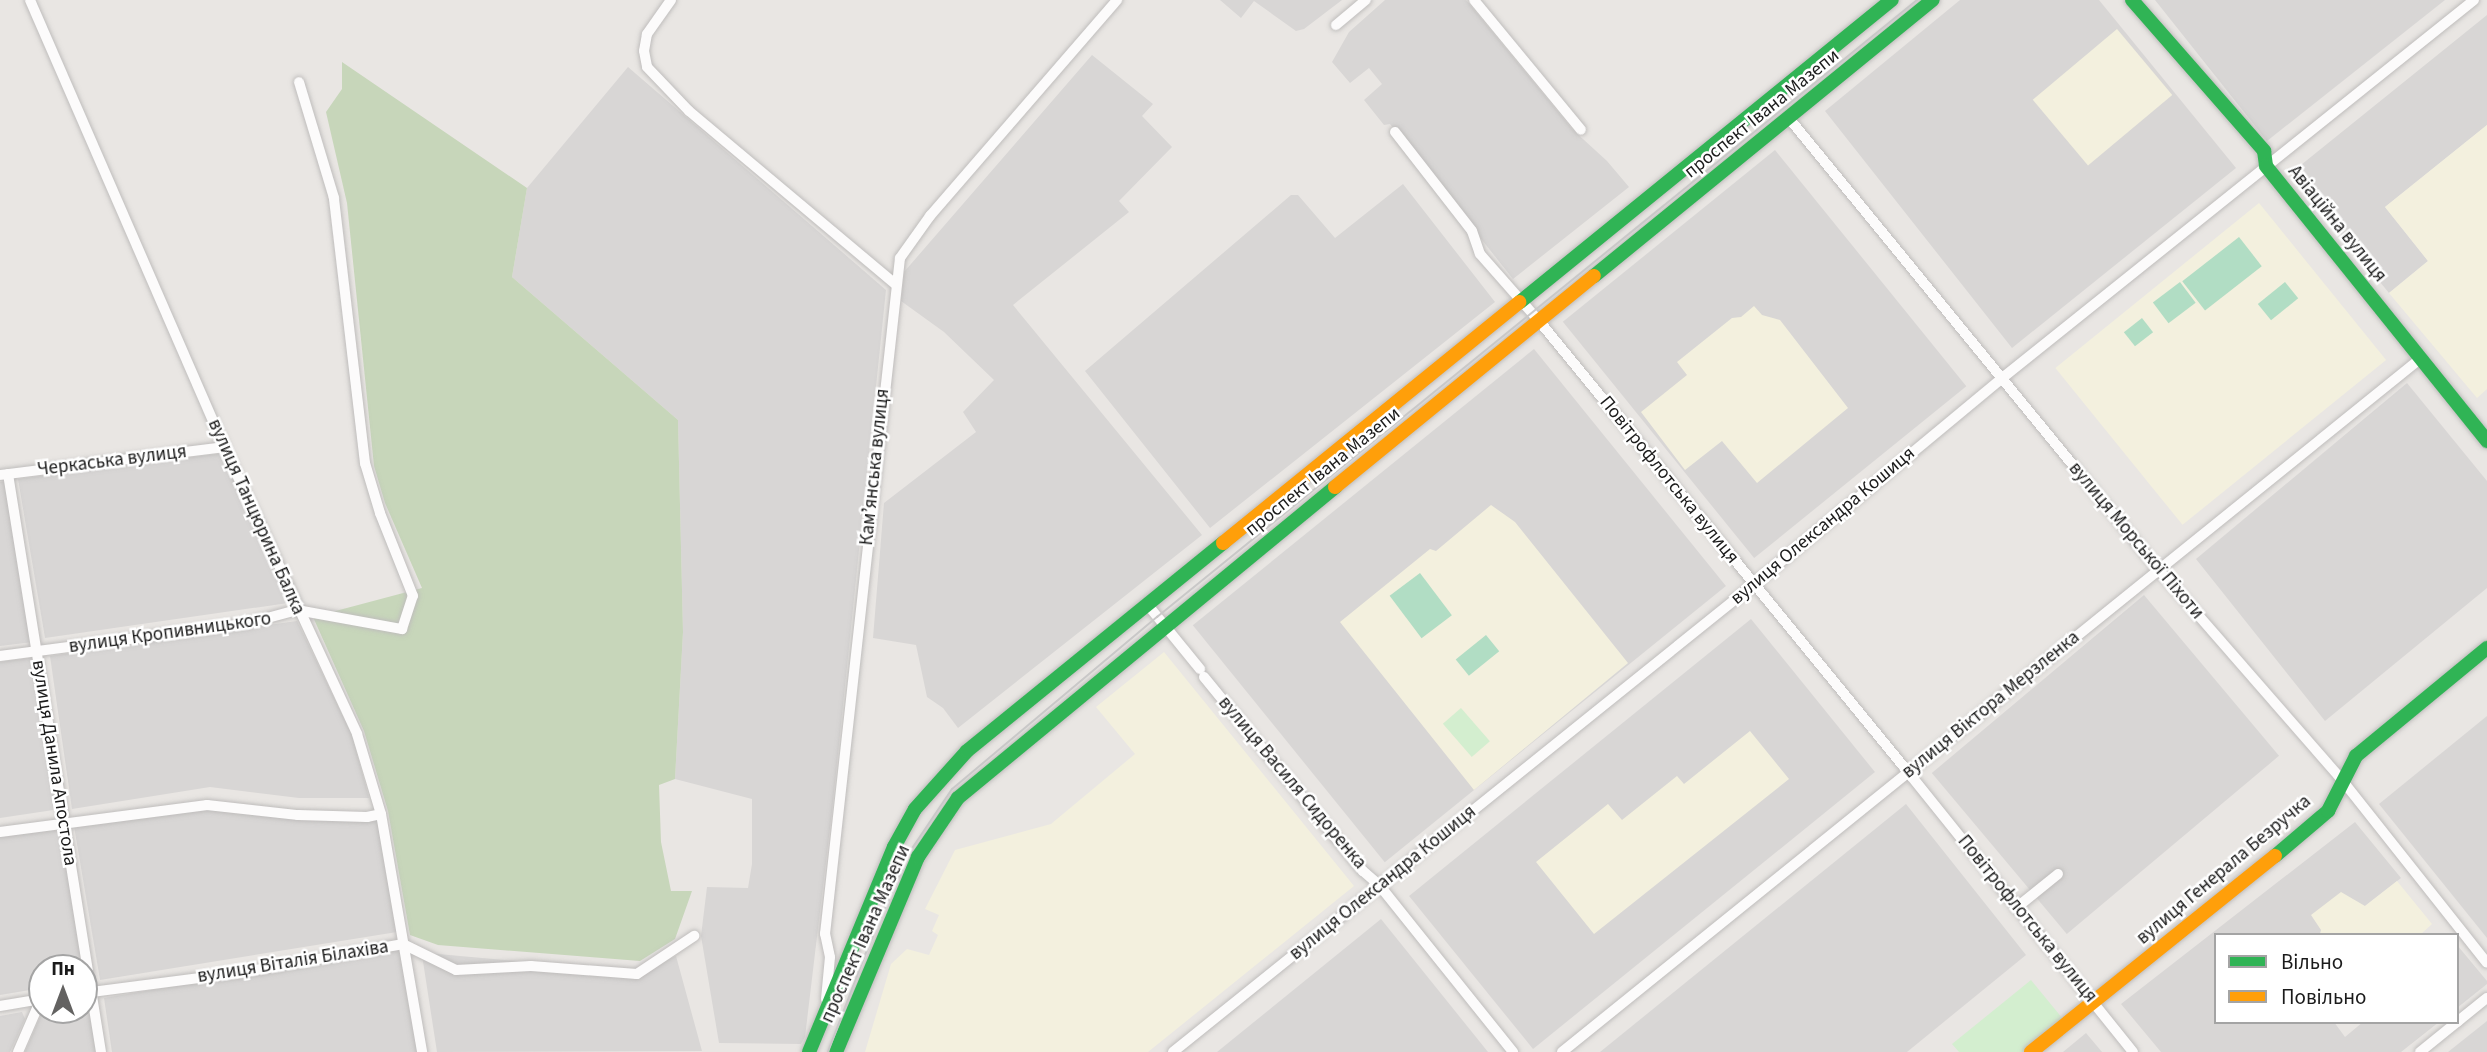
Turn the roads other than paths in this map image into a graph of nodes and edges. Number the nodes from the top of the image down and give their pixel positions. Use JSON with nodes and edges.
{"nodes":[{"id":1,"x":30,"y":0,"type":"edge"},
{"id":2,"x":671,"y":0,"type":"edge"},
{"id":3,"x":1117,"y":0,"type":"edge"},
{"id":4,"x":1366,"y":0,"type":"edge"},
{"id":5,"x":1474,"y":0,"type":"edge"},
{"id":6,"x":1892,"y":0,"type":"edge"},
{"id":7,"x":1933,"y":0,"type":"edge"},
{"id":8,"x":2132,"y":0,"type":"edge"},
{"id":9,"x":2474,"y":0,"type":"edge"},
{"id":10,"x":1336,"y":25,"type":"dead end"},
{"id":11,"x":299,"y":82,"type":"dead end"},
{"id":12,"x":1788,"y":117,"type":"junction"},
{"id":13,"x":1581,"y":130,"type":"dead end"},
{"id":14,"x":1395,"y":132,"type":"dead end"},
{"id":15,"x":2266,"y":166,"type":"junction"},
{"id":16,"x":895,"y":284,"type":"junction"},
{"id":17,"x":1521,"y":301,"type":"junction"},
{"id":18,"x":1540,"y":322,"type":"junction"},
{"id":19,"x":2420,"y":359,"type":"junction"},
{"id":20,"x":2001,"y":379,"type":"junction"},
{"id":21,"x":2487,"y":441,"type":"edge"},
{"id":22,"x":224,"y":447,"type":"junction"},
{"id":23,"x":4,"y":475,"type":"edge"},
{"id":24,"x":2158,"y":569,"type":"junction"},
{"id":25,"x":1753,"y":585,"type":"junction"},
{"id":26,"x":1147,"y":604,"type":"junction"},
{"id":27,"x":298,"y":610,"type":"junction"},
{"id":28,"x":1164,"y":626,"type":"junction"},
{"id":29,"x":2487,"y":648,"type":"edge"},
{"id":30,"x":36,"y":651,"type":"junction"},
{"id":31,"x":0,"y":656,"type":"edge"},
{"id":32,"x":1909,"y":772,"type":"junction"},
{"id":33,"x":2342,"y":780,"type":"junction"},
{"id":34,"x":381,"y":814,"type":"junction"},
{"id":35,"x":63,"y":822,"type":"junction"},
{"id":36,"x":0,"y":832,"type":"edge"},
{"id":37,"x":2059,"y":874,"type":"dead end"},
{"id":38,"x":1380,"y":886,"type":"junction"},
{"id":39,"x":2016,"y":908,"type":"junction"},
{"id":40,"x":694,"y":936,"type":"dead end"},
{"id":41,"x":403,"y":944,"type":"junction"},
{"id":42,"x":82,"y":954,"type":"edge"},
{"id":43,"x":2487,"y":963,"type":"edge"},
{"id":44,"x":98,"y":991,"type":"edge"},
{"id":45,"x":2487,"y":998,"type":"edge"},
{"id":46,"x":28,"y":1001,"type":"edge"},
{"id":47,"x":2094,"y":1002,"type":"junction"},
{"id":48,"x":0,"y":1006,"type":"edge"},
{"id":49,"x":824,"y":1012,"type":"junction"},
{"id":50,"x":2459,"y":1020,"type":"edge"},
{"id":51,"x":31,"y":1024,"type":"edge"},
{"id":52,"x":94,"y":1024,"type":"edge"},
{"id":53,"x":2455,"y":1024,"type":"edge"},
{"id":54,"x":18,"y":1052,"type":"edge"},
{"id":55,"x":101,"y":1052,"type":"edge"},
{"id":56,"x":422,"y":1052,"type":"edge"},
{"id":57,"x":809,"y":1052,"type":"edge"},
{"id":58,"x":836,"y":1052,"type":"edge"},
{"id":59,"x":1174,"y":1052,"type":"edge"},
{"id":60,"x":1513,"y":1052,"type":"edge"},
{"id":61,"x":1562,"y":1052,"type":"edge"},
{"id":62,"x":2031,"y":1052,"type":"edge"},
{"id":63,"x":2133,"y":1052,"type":"edge"},
{"id":64,"x":2420,"y":1052,"type":"edge"}],
"edges":[{"from":1,"to":22,"type":"street","name":"вулиця Танцюрина Балка"},
{"from":2,"to":16,"type":"street"},
{"from":3,"to":16,"type":"street","name":"Камʼянська вулиця"},
{"from":4,"to":10,"type":"street"},
{"from":5,"to":13,"type":"street"},
{"from":6,"to":17,"type":"main road","name":"проспект Івана Мазепи"},
{"from":7,"to":12,"type":"main road","name":"проспект Івана Мазепи"},
{"from":8,"to":15,"type":"main road","name":"Авіаційна вулиця"},
{"from":9,"to":15,"type":"street","name":"вулиця Олександра Кошиця"},
{"from":11,"to":27,"type":"street"},
{"from":12,"to":18,"type":"main road","name":"проспект Івана Мазепи"},
{"from":12,"to":20,"type":"street","name":"вулиця Морської Піхоти"},
{"from":14,"to":17,"type":"street","name":"Повітрофлотська вулиця"},
{"from":15,"to":19,"type":"main road","name":"Авіаційна вулиця"},
{"from":15,"to":20,"type":"street","name":"вулиця Олександра Кошиця"},
{"from":16,"to":49,"type":"street","name":"Камʼянська вулиця"},
{"from":17,"to":18,"type":"street","name":"Повітрофлотська вулиця"},
{"from":17,"to":26,"type":"main road","name":"проспект Івана Мазепи"},
{"from":18,"to":25,"type":"street","name":"Повітрофлотська вулиця"},
{"from":18,"to":28,"type":"main road","name":"проспект Івана Мазепи"},
{"from":19,"to":21,"type":"main road","name":"Авіаційна вулиця"},
{"from":19,"to":24,"type":"street","name":"вулиця Віктора Мерзленка"},
{"from":20,"to":24,"type":"street","name":"вулиця Морської Піхоти"},
{"from":20,"to":25,"type":"street","name":"вулиця Олександра Кошиця"},
{"from":22,"to":23,"type":"street","name":"Черкаська вулиця"},
{"from":22,"to":27,"type":"street","name":"вулиця Танцюрина Балка"},
{"from":23,"to":30,"type":"street","name":"вулиця Данила Апостола"},
{"from":24,"to":32,"type":"street","name":"вулиця Віктора Мерзленка"},
{"from":24,"to":33,"type":"street","name":"вулиця Морської Піхоти"},
{"from":25,"to":32,"type":"street","name":"Повітрофлотська вулиця"},
{"from":25,"to":38,"type":"street","name":"вулиця Олександра Кошиця"},
{"from":26,"to":28,"type":"street","name":"вулиця Василя Сидоренка"},
{"from":26,"to":49,"type":"main road","name":"проспект Івана Мазепи"},
{"from":27,"to":30,"type":"street","name":"вулиця Кропивницького"},
{"from":27,"to":34,"type":"street","name":"вулиця Танцюрина Балка"},
{"from":28,"to":38,"type":"street","name":"вулиця Василя Сидоренка"},
{"from":28,"to":58,"type":"main road","name":"проспект Івана Мазепи"},
{"from":29,"to":33,"type":"main road","name":"вулиця Генерала Безручка"},
{"from":30,"to":31,"type":"street","name":"вулиця Кропивницького"},
{"from":30,"to":35,"type":"street","name":"вулиця Данила Апостола"},
{"from":32,"to":39,"type":"street","name":"Повітрофлотська вулиця"},
{"from":32,"to":61,"type":"street","name":"вулиця Віктора Мерзленка"},
{"from":33,"to":43,"type":"street","name":"вулиця Морської Піхоти"},
{"from":33,"to":47,"type":"main road","name":"вулиця Генерала Безручка"},
{"from":34,"to":35,"type":"street"},
{"from":34,"to":41,"type":"street","name":"вулиця Танцюрина Балка"},
{"from":35,"to":36,"type":"street"},
{"from":35,"to":42,"type":"street","name":"вулиця Данила Апостола"},
{"from":37,"to":39,"type":"street"},
{"from":38,"to":59,"type":"street","name":"вулиця Олександра Кошиця"},
{"from":38,"to":60,"type":"street","name":"вулиця Василя Сидоренка"},
{"from":39,"to":47,"type":"street","name":"Повітрофлотська вулиця"},
{"from":40,"to":41,"type":"street","name":"вулиця Віталія Білахіва"},
{"from":41,"to":44,"type":"street","name":"вулиця Віталія Білахіва"},
{"from":41,"to":56,"type":"street","name":"вулиця Танцюрина Балка"},
{"from":45,"to":50,"type":"street"},
{"from":46,"to":48,"type":"street"},
{"from":47,"to":62,"type":"main road","name":"вулиця Генерала Безручка"},
{"from":47,"to":63,"type":"street","name":"Повітрофлотська вулиця"},
{"from":49,"to":57,"type":"main road","name":"проспект Івана Мазепи"},
{"from":51,"to":54,"type":"street"},
{"from":52,"to":55,"type":"street","name":"вулиця Данила Апостола"},
{"from":53,"to":64,"type":"street"}]}
